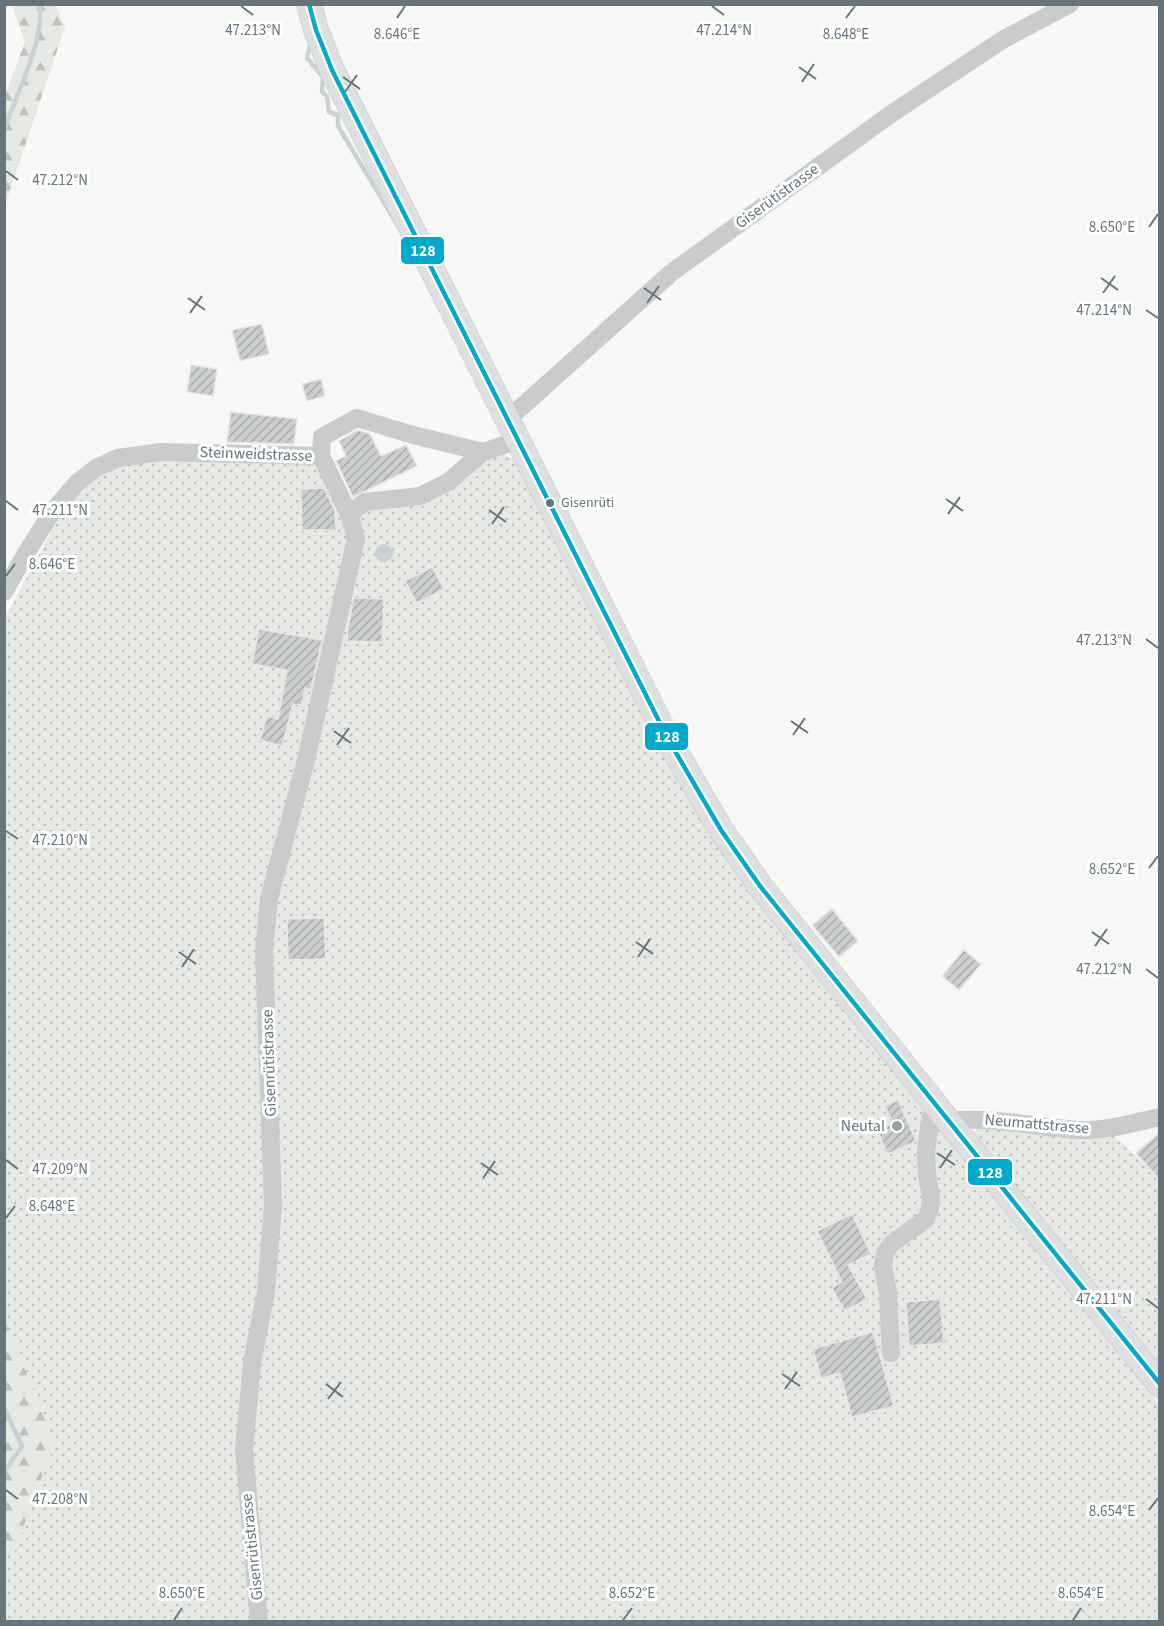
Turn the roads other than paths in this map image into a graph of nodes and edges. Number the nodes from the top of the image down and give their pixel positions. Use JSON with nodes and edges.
{"nodes":[{"id":1,"x":309,"y":4,"type":"edge"},
{"id":2,"x":1070,"y":4,"type":"edge"},
{"id":3,"x":513,"y":430,"type":"junction"},
{"id":4,"x":483,"y":452,"type":"junction"},
{"id":5,"x":321,"y":456,"type":"junction"},
{"id":6,"x":349,"y":514,"type":"junction"},
{"id":7,"x":4,"y":592,"type":"edge"},
{"id":8,"x":943,"y":1114,"type":"junction"},
{"id":9,"x":1160,"y":1117,"type":"edge"},
{"id":10,"x":891,"y":1353,"type":"dead end"},
{"id":11,"x":1160,"y":1385,"type":"edge"},
{"id":12,"x":259,"y":1622,"type":"edge"}],
"edges":[{"from":1,"to":3,"type":"main road"},
{"from":2,"to":3,"type":"street","name":"Giserütistrasse"},
{"from":3,"to":4,"type":"street"},
{"from":3,"to":8,"type":"main road"},
{"from":4,"to":5,"type":"street"},
{"from":4,"to":6,"type":"street"},
{"from":5,"to":6,"type":"street","name":"Steinweidstrasse"},
{"from":5,"to":7,"type":"street","name":"Steinweidstrasse"},
{"from":6,"to":12,"type":"street","name":"Gisenrütistrasse"},
{"from":8,"to":9,"type":"street","name":"Neumattstrasse"},
{"from":8,"to":10,"type":"street"},
{"from":8,"to":11,"type":"main road"}]}
